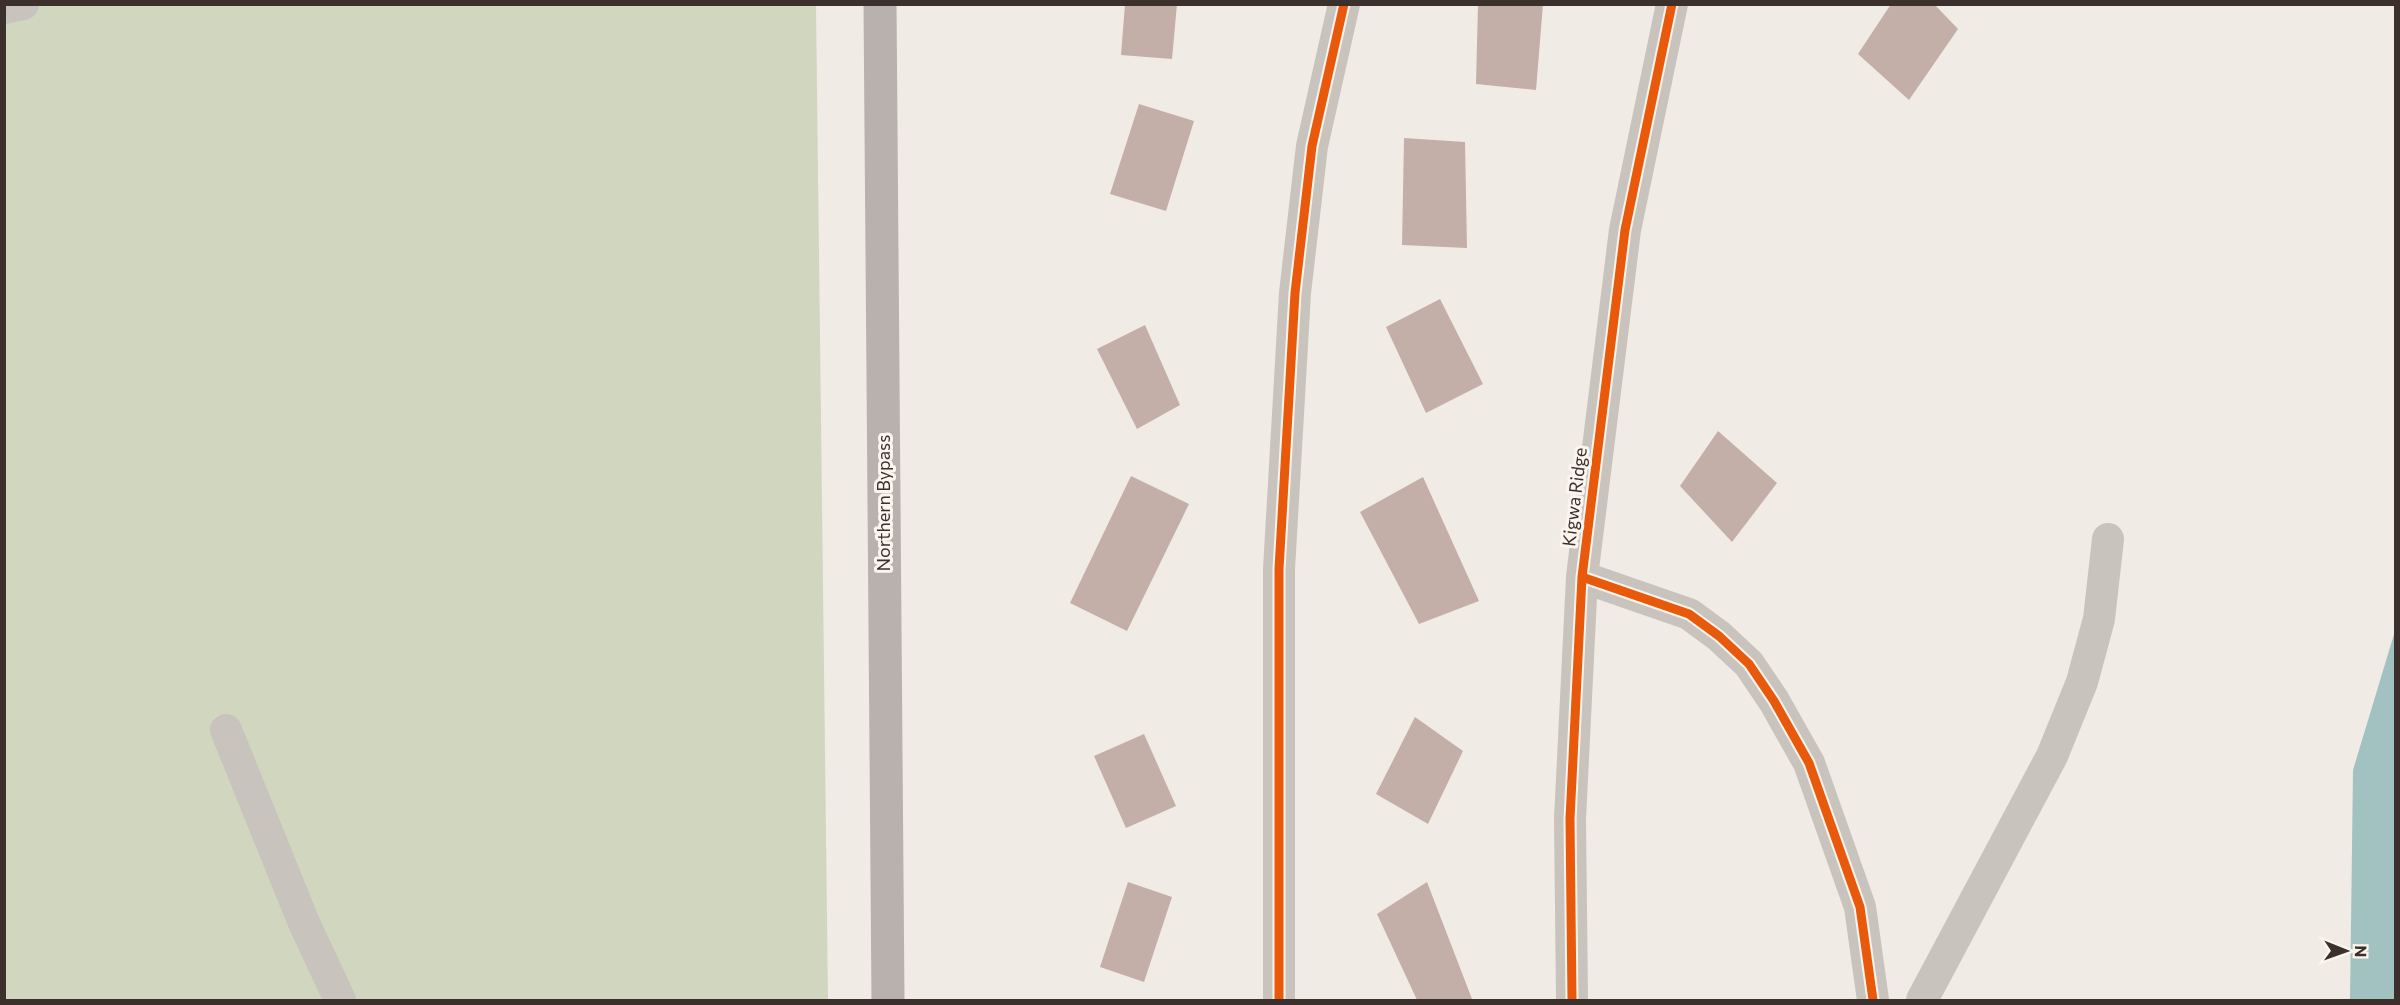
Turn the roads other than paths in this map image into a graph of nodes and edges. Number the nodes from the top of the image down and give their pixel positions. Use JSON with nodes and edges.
{"nodes":[{"id":1,"x":23,"y":4,"type":"edge"},
{"id":2,"x":880,"y":4,"type":"edge"},
{"id":3,"x":1344,"y":4,"type":"edge"},
{"id":4,"x":1672,"y":4,"type":"edge"},
{"id":5,"x":4,"y":8,"type":"edge"},
{"id":6,"x":2108,"y":539,"type":"dead end"},
{"id":7,"x":1582,"y":577,"type":"junction"},
{"id":8,"x":226,"y":730,"type":"dead end"},
{"id":9,"x":340,"y":1000,"type":"edge"},
{"id":10,"x":888,"y":1000,"type":"edge"},
{"id":11,"x":1279,"y":1000,"type":"edge"},
{"id":12,"x":1572,"y":1000,"type":"edge"},
{"id":13,"x":1873,"y":1000,"type":"edge"},
{"id":14,"x":1922,"y":1000,"type":"edge"}],
"edges":[{"from":1,"to":5,"type":"street"},
{"from":2,"to":10,"type":"main road","name":"Northern Bypass"},
{"from":3,"to":11,"type":"street"},
{"from":4,"to":7,"type":"street","name":"Kigwa Ridge"},
{"from":6,"to":14,"type":"street"},
{"from":7,"to":12,"type":"street","name":"Kigwa Ridge"},
{"from":7,"to":13,"type":"street"},
{"from":8,"to":9,"type":"street"}]}
